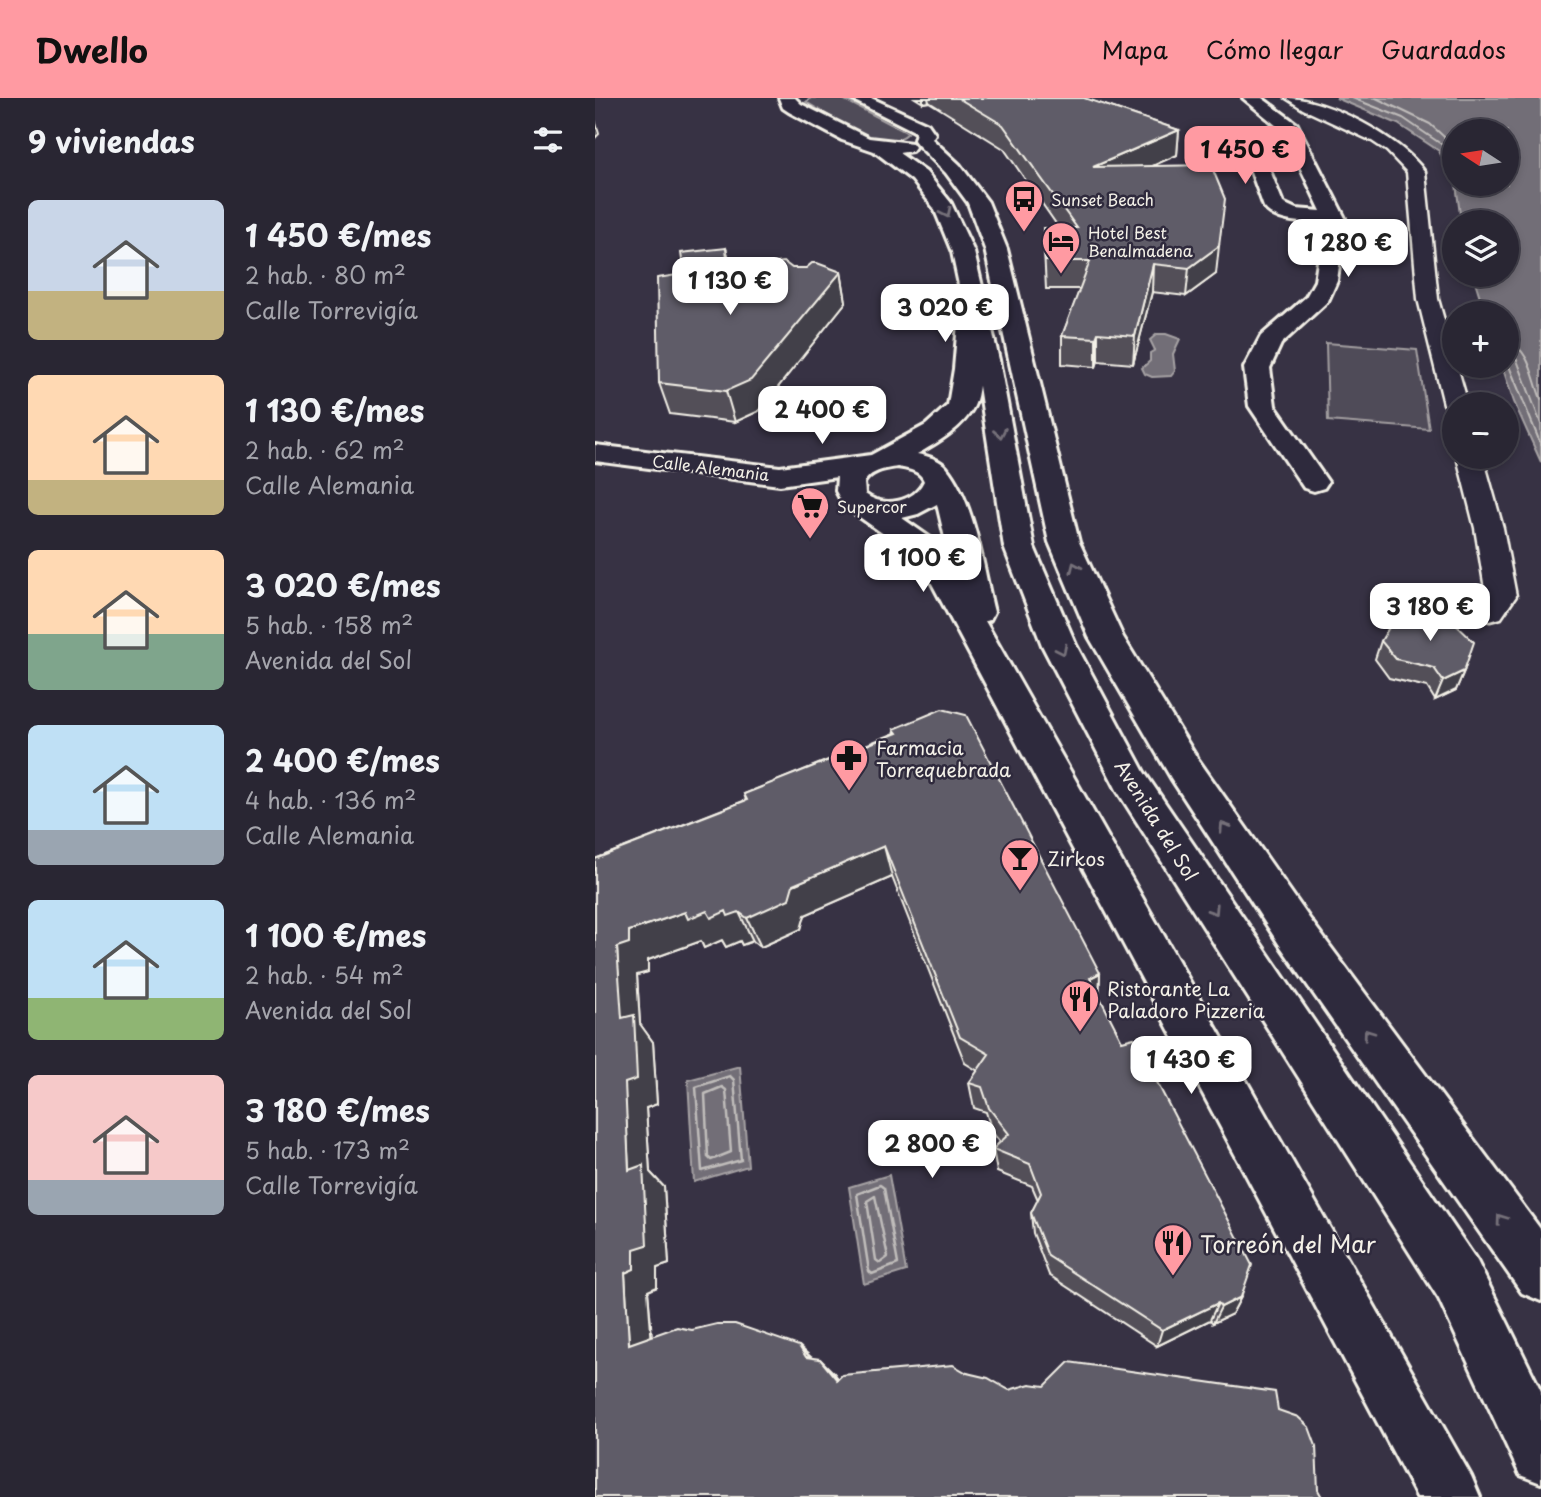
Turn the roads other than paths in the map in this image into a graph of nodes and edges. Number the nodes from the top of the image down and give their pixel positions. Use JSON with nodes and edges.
{"nodes":[{"id":1,"x":788,"y":98,"type":"edge"},
{"id":2,"x":857,"y":98,"type":"edge"},
{"id":3,"x":1251,"y":98,"type":"edge"},
{"id":4,"x":1294,"y":98,"type":"edge"},
{"id":5,"x":1291,"y":128,"type":"junction"},
{"id":6,"x":916,"y":165,"type":"junction"},
{"id":7,"x":1335,"y":218,"type":"junction"},
{"id":8,"x":972,"y":288,"type":"junction"},
{"id":9,"x":1453,"y":392,"type":"edge"},
{"id":10,"x":595,"y":453,"type":"edge"},
{"id":11,"x":875,"y":462,"type":"junction"},
{"id":12,"x":782,"y":464,"type":"junction"},
{"id":13,"x":1473,"y":469,"type":"edge"},
{"id":14,"x":938,"y":477,"type":"junction"},
{"id":15,"x":1314,"y":482,"type":"dead end"},
{"id":16,"x":863,"y":505,"type":"junction"},
{"id":17,"x":1490,"y":611,"type":"dead end"},
{"id":18,"x":992,"y":668,"type":"junction"},
{"id":19,"x":1541,"y":1274,"type":"edge"},
{"id":20,"x":1541,"y":1454,"type":"edge"},
{"id":21,"x":1446,"y":1493,"type":"edge"}],
"edges":[{"from":1,"to":6,"type":"main road","name":"Avenida del Sol"},
{"from":2,"to":6,"type":"main road"},
{"from":3,"to":5,"type":"main road"},
{"from":4,"to":9,"type":"street"},
{"from":5,"to":7,"type":"main road"},
{"from":5,"to":7,"type":"main road"},
{"from":6,"to":8,"type":"main road","name":"Avenida del Sol","one_way":true},
{"from":19,"to":6,"type":"main road","name":"Avenida del Sol","one_way":true},
{"from":7,"to":15,"type":"main road"},
{"from":8,"to":11,"type":"main road"},
{"from":8,"to":20,"type":"main road","name":"Avenida del Sol","one_way":true},
{"from":10,"to":12,"type":"main road","name":"Calle Alemania"},
{"from":11,"to":12,"type":"main road","name":"Calle Alemania"},
{"from":11,"to":14,"type":"main road"},
{"from":11,"to":16,"type":"main road"},
{"from":12,"to":16,"type":"main road"},
{"from":13,"to":17,"type":"street"},
{"from":14,"to":16,"type":"main road"},
{"from":14,"to":18,"type":"main road"},
{"from":16,"to":18,"type":"main road"},
{"from":18,"to":21,"type":"main road"}]}
